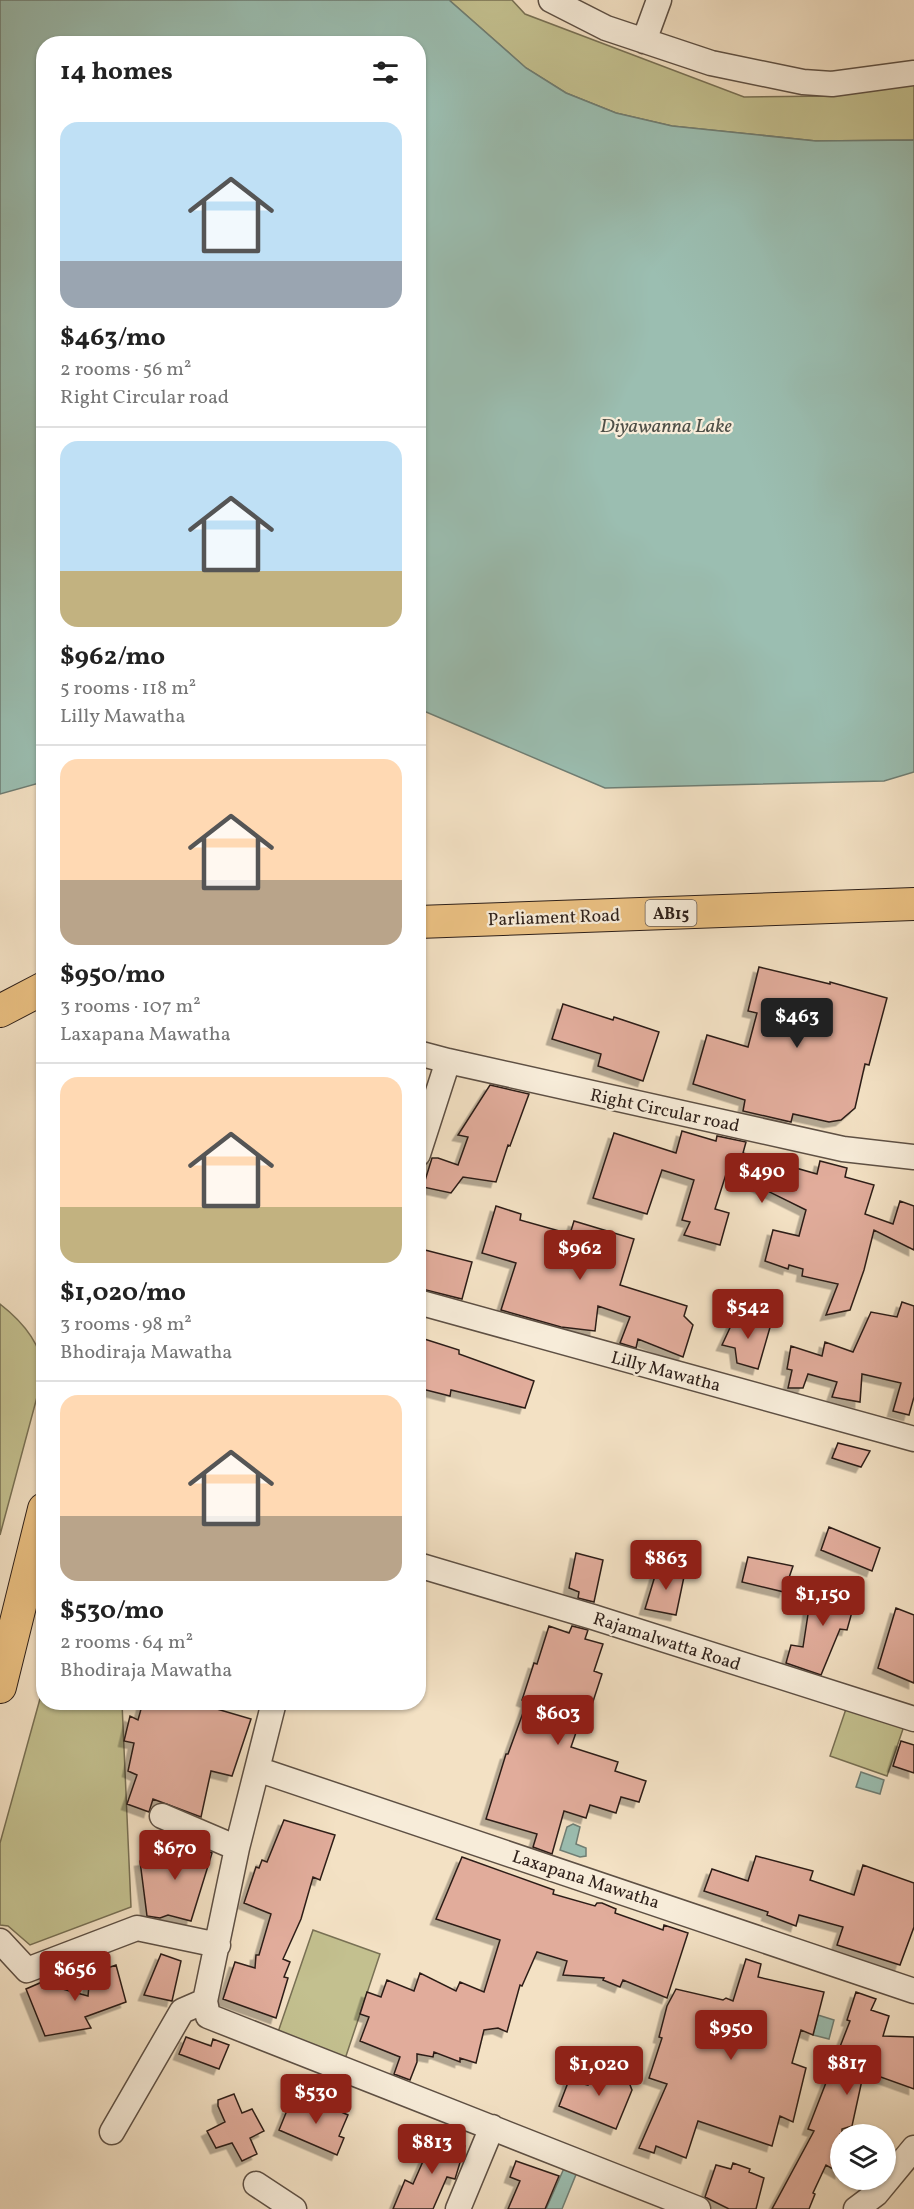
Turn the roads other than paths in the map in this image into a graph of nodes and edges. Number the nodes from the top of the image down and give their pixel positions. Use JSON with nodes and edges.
{"nodes":[{"id":1,"x":550,"y":0,"type":"edge"},
{"id":2,"x":659,"y":0,"type":"edge"},
{"id":3,"x":644,"y":41,"type":"junction"},
{"id":4,"x":914,"y":73,"type":"edge"},
{"id":5,"x":914,"y":904,"type":"edge"},
{"id":6,"x":426,"y":927,"type":"edge"},
{"id":7,"x":36,"y":991,"type":"edge"},
{"id":8,"x":0,"y":1011,"type":"edge"},
{"id":9,"x":426,"y":1055,"type":"edge"},
{"id":10,"x":448,"y":1061,"type":"junction"},
{"id":11,"x":426,"y":1129,"type":"edge"},
{"id":12,"x":914,"y":1157,"type":"edge"},
{"id":13,"x":426,"y":1304,"type":"edge"},
{"id":14,"x":914,"y":1439,"type":"edge"},
{"id":15,"x":36,"y":1541,"type":"edge"},
{"id":16,"x":426,"y":1567,"type":"edge"},
{"id":17,"x":0,"y":1687,"type":"edge"},
{"id":18,"x":272,"y":1710,"type":"edge"},
{"id":19,"x":914,"y":1719,"type":"edge"},
{"id":20,"x":257,"y":1769,"type":"junction"},
{"id":21,"x":162,"y":1816,"type":"dead end"},
{"id":22,"x":237,"y":1848,"type":"junction"},
{"id":23,"x":0,"y":1941,"type":"edge"},
{"id":24,"x":218,"y":1945,"type":"junction"},
{"id":25,"x":914,"y":1991,"type":"edge"},
{"id":26,"x":205,"y":2001,"type":"junction"},
{"id":27,"x":492,"y":2127,"type":"junction"},
{"id":28,"x":112,"y":2132,"type":"dead end"},
{"id":29,"x":914,"y":2148,"type":"edge"},
{"id":30,"x":256,"y":2184,"type":"dead end"},
{"id":31,"x":655,"y":2201,"type":"edge"},
{"id":32,"x":294,"y":2209,"type":"edge"},
{"id":33,"x":458,"y":2209,"type":"edge"},
{"id":34,"x":698,"y":2209,"type":"edge"},
{"id":35,"x":856,"y":2209,"type":"edge"}],
"edges":[{"from":1,"to":3,"type":"street"},
{"from":2,"to":3,"type":"street"},
{"from":3,"to":4,"type":"street"},
{"from":5,"to":6,"type":"main road","name":"Parliament Road","number":"AB15"},
{"from":7,"to":8,"type":"main road"},
{"from":9,"to":10,"type":"street","name":"Right Circular road"},
{"from":10,"to":11,"type":"street"},
{"from":10,"to":12,"type":"street","name":"Right Circular road"},
{"from":13,"to":14,"type":"street","name":"Lilly Mawatha"},
{"from":15,"to":17,"type":"main road"},
{"from":16,"to":19,"type":"street","name":"Rajamalwatta Road"},
{"from":18,"to":20,"type":"street"},
{"from":20,"to":22,"type":"street"},
{"from":20,"to":25,"type":"street","name":"Laxapana Mawatha"},
{"from":21,"to":22,"type":"street"},
{"from":22,"to":24,"type":"street"},
{"from":23,"to":24,"type":"street"},
{"from":24,"to":26,"type":"street"},
{"from":26,"to":27,"type":"street"},
{"from":26,"to":28,"type":"street"},
{"from":27,"to":31,"type":"street"},
{"from":27,"to":33,"type":"street"},
{"from":29,"to":35,"type":"street"},
{"from":30,"to":32,"type":"street"},
{"from":31,"to":34,"type":"street"}]}
